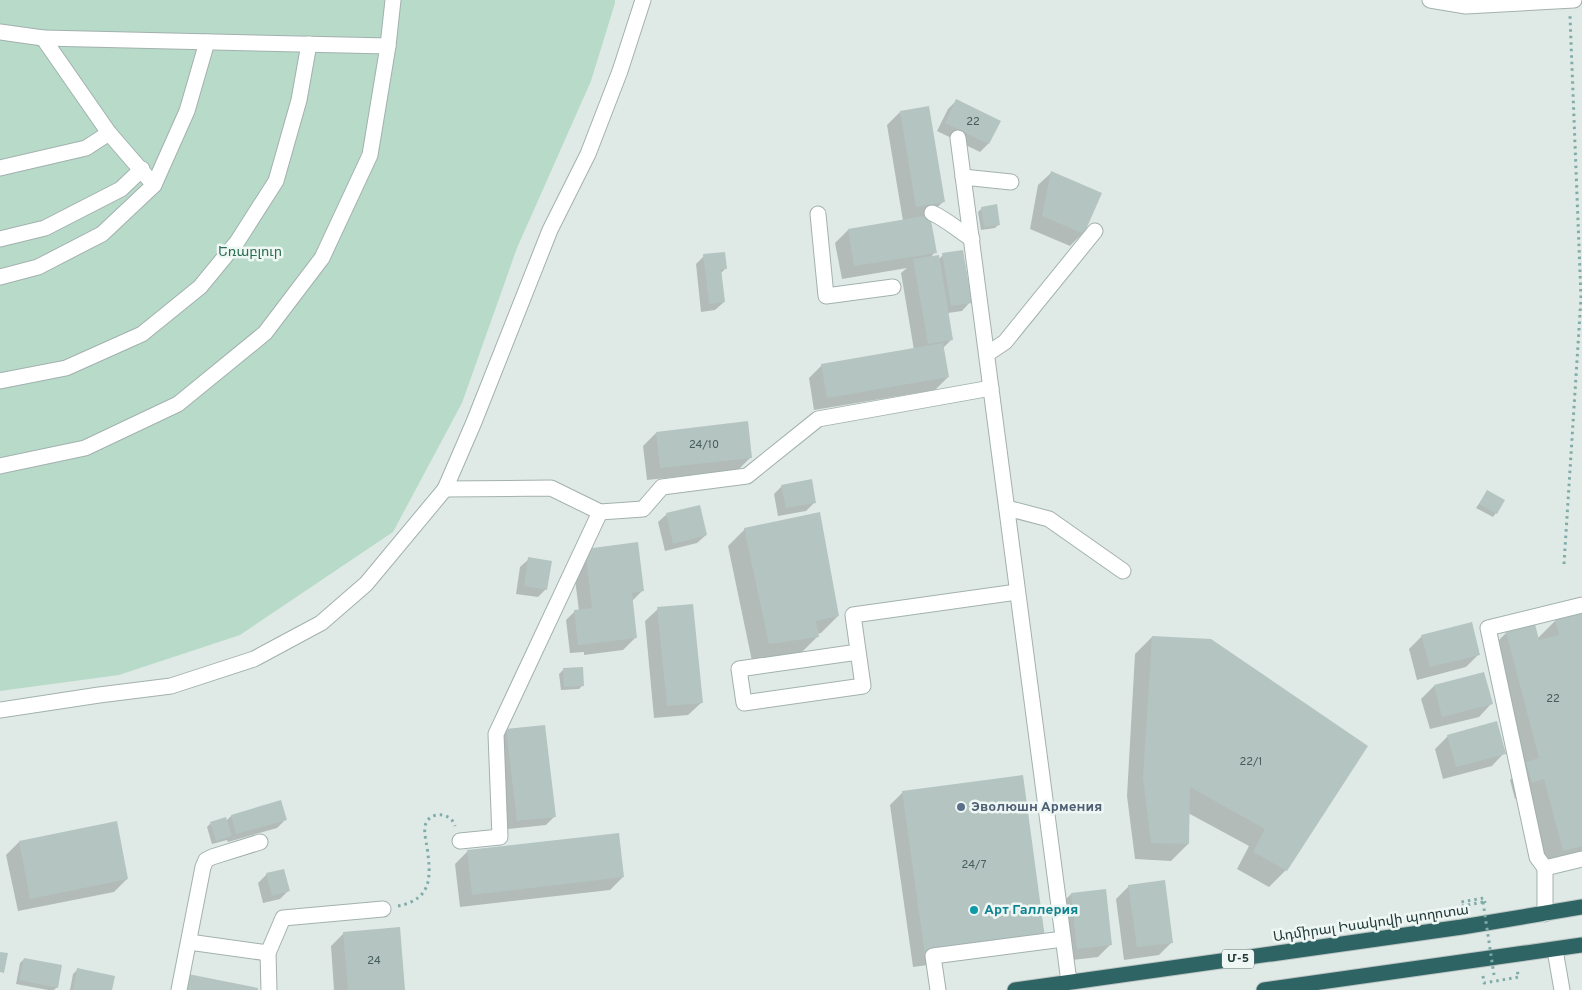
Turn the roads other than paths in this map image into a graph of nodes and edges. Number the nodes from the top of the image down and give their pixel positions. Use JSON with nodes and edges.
{"nodes":[{"id":1,"x":393,"y":0,"type":"edge"},
{"id":2,"x":643,"y":0,"type":"edge"},
{"id":3,"x":1430,"y":0,"type":"edge"},
{"id":4,"x":1574,"y":0,"type":"edge"},
{"id":5,"x":1570,"y":1,"type":"edge"},
{"id":6,"x":0,"y":32,"type":"edge"},
{"id":7,"x":43,"y":38,"type":"junction"},
{"id":8,"x":207,"y":42,"type":"junction"},
{"id":9,"x":309,"y":44,"type":"junction"},
{"id":10,"x":388,"y":46,"type":"junction"},
{"id":11,"x":109,"y":134,"type":"junction"},
{"id":12,"x":958,"y":138,"type":"dead end"},
{"id":13,"x":0,"y":168,"type":"edge"},
{"id":14,"x":142,"y":170,"type":"junction"},
{"id":15,"x":963,"y":178,"type":"junction"},
{"id":16,"x":1011,"y":182,"type":"dead end"},
{"id":17,"x":154,"y":185,"type":"junction"},
{"id":18,"x":932,"y":213,"type":"dead end"},
{"id":19,"x":818,"y":214,"type":"dead end"},
{"id":20,"x":1095,"y":231,"type":"dead end"},
{"id":21,"x":0,"y":239,"type":"edge"},
{"id":22,"x":972,"y":239,"type":"junction"},
{"id":23,"x":0,"y":278,"type":"edge"},
{"id":24,"x":893,"y":287,"type":"dead end"},
{"id":25,"x":987,"y":354,"type":"junction"},
{"id":26,"x":0,"y":381,"type":"edge"},
{"id":27,"x":991,"y":388,"type":"junction"},
{"id":28,"x":0,"y":466,"type":"edge"},
{"id":29,"x":445,"y":489,"type":"junction"},
{"id":30,"x":1006,"y":508,"type":"junction"},
{"id":31,"x":600,"y":512,"type":"junction"},
{"id":32,"x":1123,"y":571,"type":"dead end"},
{"id":33,"x":1017,"y":592,"type":"junction"},
{"id":34,"x":1582,"y":605,"type":"edge"},
{"id":35,"x":858,"y":652,"type":"junction"},
{"id":36,"x":0,"y":710,"type":"edge"},
{"id":37,"x":460,"y":841,"type":"road end"},
{"id":38,"x":260,"y":842,"type":"dead end"},
{"id":39,"x":1582,"y":859,"type":"edge"},
{"id":40,"x":1545,"y":868,"type":"junction"},
{"id":41,"x":1582,"y":907,"type":"edge"},
{"id":42,"x":383,"y":909,"type":"road end"},
{"id":43,"x":1545,"y":914,"type":"junction"},
{"id":44,"x":1063,"y":939,"type":"junction"},
{"id":45,"x":189,"y":942,"type":"junction"},
{"id":46,"x":1582,"y":945,"type":"edge"},
{"id":47,"x":1555,"y":950,"type":"junction"},
{"id":48,"x":268,"y":953,"type":"junction"},
{"id":49,"x":1069,"y":982,"type":"junction"},
{"id":50,"x":1320,"y":986,"type":"edge"},
{"id":51,"x":179,"y":990,"type":"edge"},
{"id":52,"x":269,"y":990,"type":"edge"},
{"id":53,"x":938,"y":990,"type":"edge"},
{"id":54,"x":1015,"y":990,"type":"edge"},
{"id":55,"x":1264,"y":990,"type":"edge"},
{"id":56,"x":1562,"y":990,"type":"edge"}],
"edges":[{"from":1,"to":10,"type":"street"},
{"from":2,"to":29,"type":"street"},
{"from":3,"to":5,"type":"street"},
{"from":4,"to":5,"type":"street"},
{"from":6,"to":7,"type":"street"},
{"from":7,"to":8,"type":"street"},
{"from":7,"to":11,"type":"street"},
{"from":8,"to":9,"type":"street"},
{"from":8,"to":17,"type":"street"},
{"from":9,"to":10,"type":"street"},
{"from":9,"to":26,"type":"street"},
{"from":10,"to":28,"type":"street"},
{"from":11,"to":13,"type":"street"},
{"from":11,"to":14,"type":"street"},
{"from":12,"to":15,"type":"street"},
{"from":14,"to":17,"type":"street"},
{"from":14,"to":21,"type":"street"},
{"from":15,"to":16,"type":"street"},
{"from":15,"to":22,"type":"street"},
{"from":17,"to":23,"type":"street"},
{"from":18,"to":22,"type":"street"},
{"from":19,"to":24,"type":"street"},
{"from":20,"to":25,"type":"street"},
{"from":22,"to":25,"type":"street"},
{"from":25,"to":27,"type":"street"},
{"from":27,"to":30,"type":"street"},
{"from":27,"to":31,"type":"street"},
{"from":29,"to":31,"type":"street"},
{"from":29,"to":36,"type":"street"},
{"from":30,"to":32,"type":"street"},
{"from":30,"to":33,"type":"street"},
{"from":31,"to":37,"type":"street"},
{"from":33,"to":35,"type":"street"},
{"from":33,"to":44,"type":"street"},
{"from":34,"to":40,"type":"street"},
{"from":35,"to":35,"type":"street"},
{"from":38,"to":45,"type":"street"},
{"from":39,"to":40,"type":"street"},
{"from":40,"to":43,"type":"street"},
{"from":41,"to":43,"type":"highway","name":"Ադմիրալ Իսակովի պողոտա","number":"Մ-5"},
{"from":42,"to":48,"type":"street"},
{"from":43,"to":49,"type":"highway","name":"Ադմիրալ Իսակովի պողոտա","number":"Մ-5"},
{"from":44,"to":49,"type":"street"},
{"from":44,"to":53,"type":"street"},
{"from":45,"to":48,"type":"street"},
{"from":45,"to":51,"type":"street"},
{"from":46,"to":47,"type":"highway"},
{"from":47,"to":50,"type":"highway"},
{"from":47,"to":56,"type":"street"},
{"from":48,"to":52,"type":"street"},
{"from":49,"to":54,"type":"highway","name":"Ադմիրալ Իսակովի պողոտա","number":"Մ-5"},
{"from":50,"to":55,"type":"highway"}]}
